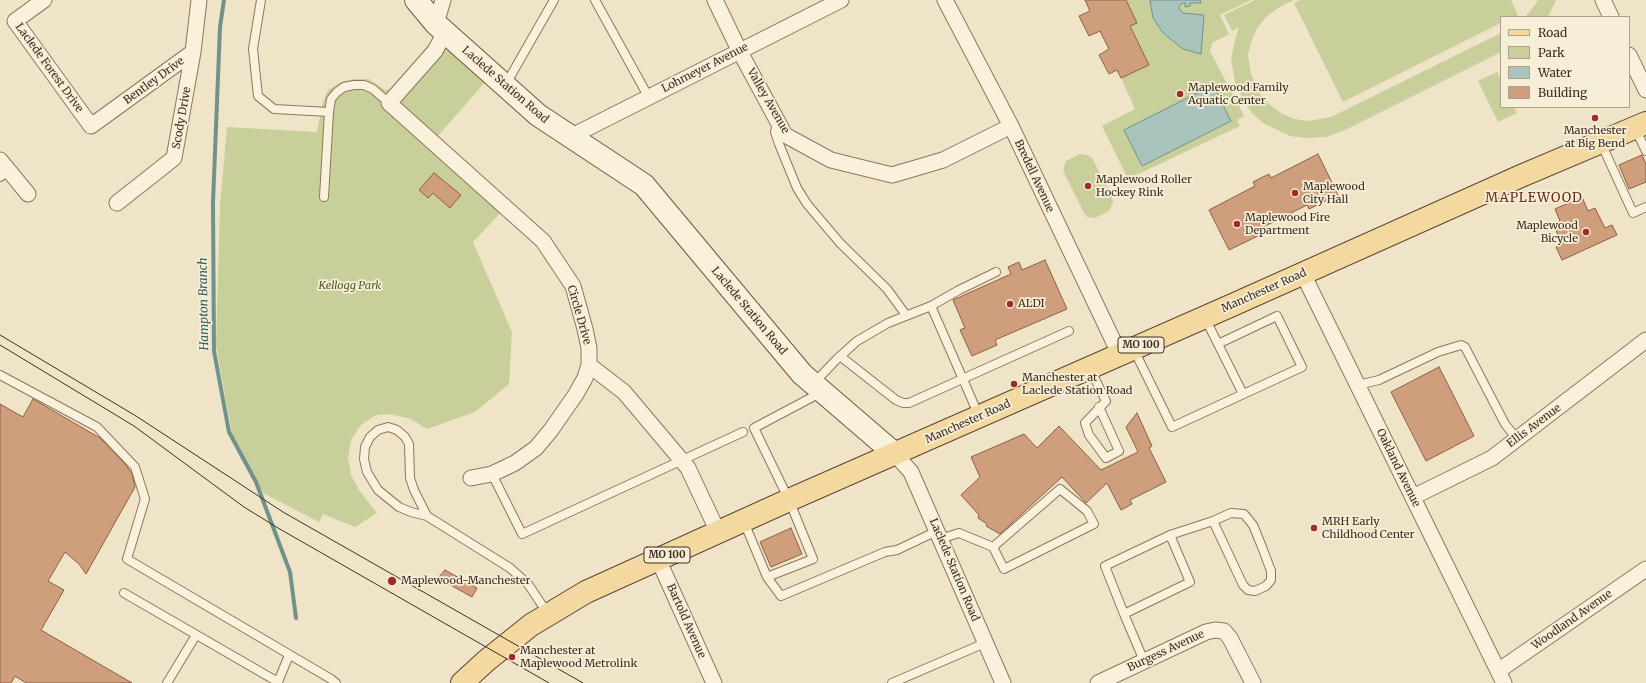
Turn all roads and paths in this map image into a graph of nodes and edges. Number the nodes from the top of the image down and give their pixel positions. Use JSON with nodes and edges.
{"nodes":[{"id":1,"x":44,"y":0,"type":"edge"},
{"id":2,"x":199,"y":0,"type":"edge"},
{"id":3,"x":261,"y":0,"type":"edge"},
{"id":4,"x":416,"y":0,"type":"edge"},
{"id":5,"x":443,"y":0,"type":"edge"},
{"id":6,"x":554,"y":0,"type":"edge"},
{"id":7,"x":595,"y":0,"type":"edge"},
{"id":8,"x":715,"y":0,"type":"edge"},
{"id":9,"x":945,"y":0,"type":"edge"},
{"id":10,"x":1603,"y":0,"type":"edge"},
{"id":11,"x":835,"y":1,"type":"edge"},
{"id":12,"x":1611,"y":16,"type":"edge"},
{"id":13,"x":440,"y":28,"type":"junction"},
{"id":14,"x":739,"y":50,"type":"junction"},
{"id":15,"x":193,"y":52,"type":"junction"},
{"id":16,"x":1630,"y":57,"type":"edge"},
{"id":17,"x":504,"y":86,"type":"junction"},
{"id":18,"x":1646,"y":90,"type":"edge"},
{"id":19,"x":648,"y":96,"type":"junction"},
{"id":20,"x":389,"y":102,"type":"junction"},
{"id":21,"x":329,"y":112,"type":"junction"},
{"id":22,"x":777,"y":120,"type":"junction"},
{"id":23,"x":91,"y":126,"type":"joint"},
{"id":24,"x":1011,"y":126,"type":"junction"},
{"id":25,"x":1641,"y":126,"type":"edge"},
{"id":26,"x":570,"y":137,"type":"junction"},
{"id":27,"x":1601,"y":142,"type":"junction"},
{"id":28,"x":1646,"y":151,"type":"edge"},
{"id":29,"x":3,"y":169,"type":"edge"},
{"id":30,"x":28,"y":194,"type":"dead end"},
{"id":31,"x":324,"y":197,"type":"dead end"},
{"id":32,"x":117,"y":203,"type":"dead end"},
{"id":33,"x":1646,"y":207,"type":"edge"},
{"id":34,"x":996,"y":272,"type":"dead end"},
{"id":35,"x":1303,"y":274,"type":"junction"},
{"id":36,"x":931,"y":306,"type":"junction"},
{"id":37,"x":906,"y":315,"type":"junction"},
{"id":38,"x":1204,"y":318,"type":"junction"},
{"id":39,"x":1069,"y":331,"type":"dead end"},
{"id":40,"x":1646,"y":340,"type":"edge"},
{"id":41,"x":1218,"y":344,"type":"junction"},
{"id":42,"x":1127,"y":352,"type":"junction"},
{"id":43,"x":840,"y":356,"type":"junction"},
{"id":44,"x":589,"y":365,"type":"junction"},
{"id":45,"x":1090,"y":368,"type":"junction"},
{"id":46,"x":0,"y":375,"type":"edge"},
{"id":47,"x":963,"y":379,"type":"junction"},
{"id":48,"x":1358,"y":385,"type":"junction"},
{"id":49,"x":818,"y":388,"type":"junction"},
{"id":50,"x":1243,"y":394,"type":"junction"},
{"id":51,"x":1099,"y":407,"type":"junction"},
{"id":52,"x":980,"y":417,"type":"junction"},
{"id":53,"x":743,"y":432,"type":"dead end"},
{"id":54,"x":1517,"y":439,"type":"junction"},
{"id":55,"x":895,"y":454,"type":"junction"},
{"id":56,"x":682,"y":460,"type":"junction"},
{"id":57,"x":492,"y":474,"type":"junction"},
{"id":58,"x":471,"y":478,"type":"dead end"},
{"id":59,"x":1413,"y":497,"type":"junction"},
{"id":60,"x":789,"y":500,"type":"junction"},
{"id":61,"x":427,"y":516,"type":"junction"},
{"id":62,"x":743,"y":521,"type":"junction"},
{"id":63,"x":1213,"y":521,"type":"junction"},
{"id":64,"x":718,"y":532,"type":"junction"},
{"id":65,"x":939,"y":535,"type":"junction"},
{"id":66,"x":1170,"y":535,"type":"junction"},
{"id":67,"x":993,"y":547,"type":"junction"},
{"id":68,"x":658,"y":559,"type":"junction"},
{"id":69,"x":1646,"y":569,"type":"edge"},
{"id":70,"x":768,"y":577,"type":"junction"},
{"id":71,"x":124,"y":593,"type":"dead end"},
{"id":72,"x":548,"y":614,"type":"junction"},
{"id":73,"x":1124,"y":614,"type":"junction"},
{"id":74,"x":196,"y":635,"type":"junction"},
{"id":75,"x":985,"y":643,"type":"junction"},
{"id":76,"x":289,"y":654,"type":"junction"},
{"id":77,"x":1144,"y":661,"type":"junction"},
{"id":78,"x":1501,"y":677,"type":"edge"},
{"id":79,"x":167,"y":683,"type":"edge"},
{"id":80,"x":280,"y":683,"type":"edge"},
{"id":81,"x":336,"y":683,"type":"edge"},
{"id":82,"x":462,"y":683,"type":"edge"},
{"id":83,"x":714,"y":683,"type":"edge"},
{"id":84,"x":892,"y":683,"type":"edge"},
{"id":85,"x":1003,"y":683,"type":"edge"},
{"id":86,"x":1098,"y":683,"type":"edge"},
{"id":87,"x":1253,"y":683,"type":"edge"}],
"edges":[{"from":1,"to":23,"type":"street","name":"Laclede Forest Drive"},
{"from":2,"to":15,"type":"street","name":"Bentley Drive"},
{"from":3,"to":21,"type":"lane"},
{"from":4,"to":13,"type":"street","name":"Laclede Station Road"},
{"from":5,"to":13,"type":"street"},
{"from":6,"to":17,"type":"lane"},
{"from":7,"to":19,"type":"lane"},
{"from":8,"to":14,"type":"street","name":"Valley Avenue"},
{"from":9,"to":24,"type":"street","name":"Bredell Avenue"},
{"from":10,"to":12,"type":"street"},
{"from":11,"to":14,"type":"street","name":"Lohmeyer Avenue"},
{"from":13,"to":17,"type":"street","name":"Laclede Station Road"},
{"from":13,"to":20,"type":"street"},
{"from":14,"to":19,"type":"street","name":"Lohmeyer Avenue"},
{"from":14,"to":22,"type":"street","name":"Valley Avenue"},
{"from":15,"to":23,"type":"street","name":"Bentley Drive"},
{"from":15,"to":32,"type":"street","name":"Scody Drive"},
{"from":16,"to":18,"type":"street"},
{"from":17,"to":26,"type":"street","name":"Laclede Station Road"},
{"from":19,"to":26,"type":"street","name":"Lohmeyer Avenue"},
{"from":20,"to":21,"type":"lane"},
{"from":20,"to":44,"type":"street","name":"Circle Drive"},
{"from":21,"to":31,"type":"lane"},
{"from":22,"to":24,"type":"street","name":"Valley Avenue"},
{"from":22,"to":37,"type":"lane"},
{"from":24,"to":42,"type":"street","name":"Bredell Avenue"},
{"from":25,"to":27,"type":"main road","name":"Manchester Road","number":"MO 100"},
{"from":25,"to":28,"type":"lane"},
{"from":26,"to":49,"type":"street","name":"Laclede Station Road"},
{"from":27,"to":33,"type":"lane"},
{"from":27,"to":35,"type":"main road","name":"Manchester Road","number":"MO 100"},
{"from":29,"to":30,"type":"street"},
{"from":34,"to":36,"type":"lane"},
{"from":35,"to":38,"type":"main road","name":"Manchester Road","number":"MO 100"},
{"from":35,"to":48,"type":"street","name":"Oakland Avenue"},
{"from":36,"to":37,"type":"lane"},
{"from":36,"to":47,"type":"lane"},
{"from":37,"to":43,"type":"lane"},
{"from":38,"to":41,"type":"lane"},
{"from":38,"to":42,"type":"main road","name":"Manchester Road","number":"MO 100"},
{"from":39,"to":47,"type":"lane"},
{"from":40,"to":54,"type":"street","name":"Ellis Avenue"},
{"from":41,"to":50,"type":"lane"},
{"from":41,"to":50,"type":"lane"},
{"from":42,"to":45,"type":"main road","name":"Manchester Road","number":"MO 100"},
{"from":42,"to":50,"type":"lane"},
{"from":43,"to":47,"type":"lane"},
{"from":43,"to":49,"type":"lane"},
{"from":44,"to":56,"type":"street"},
{"from":44,"to":57,"type":"street"},
{"from":45,"to":51,"type":"lane"},
{"from":45,"to":52,"type":"main road","name":"Manchester Road","number":"MO 100"},
{"from":46,"to":76,"type":"lane"},
{"from":47,"to":52,"type":"lane"},
{"from":48,"to":54,"type":"lane"},
{"from":48,"to":59,"type":"street","name":"Oakland Avenue"},
{"from":49,"to":55,"type":"street","name":"Laclede Station Road"},
{"from":49,"to":60,"type":"lane"},
{"from":51,"to":51,"type":"lane"},
{"from":52,"to":55,"type":"main road","name":"Manchester Road","number":"MO 100"},
{"from":53,"to":56,"type":"lane"},
{"from":54,"to":59,"type":"street","name":"Ellis Avenue"},
{"from":55,"to":60,"type":"main road","name":"Manchester Road","number":"MO 100"},
{"from":55,"to":65,"type":"street","name":"Laclede Station Road"},
{"from":56,"to":57,"type":"lane"},
{"from":56,"to":64,"type":"street"},
{"from":57,"to":58,"type":"street"},
{"from":59,"to":78,"type":"street","name":"Oakland Avenue"},
{"from":60,"to":62,"type":"main road","name":"Manchester Road","number":"MO 100"},
{"from":60,"to":70,"type":"lane"},
{"from":61,"to":61,"type":"lane"},
{"from":61,"to":72,"type":"lane"},
{"from":62,"to":64,"type":"main road","name":"Manchester Road","number":"MO 100"},
{"from":62,"to":70,"type":"lane"},
{"from":63,"to":63,"type":"lane"},
{"from":63,"to":66,"type":"lane"},
{"from":64,"to":68,"type":"main road","name":"Manchester Road","number":"MO 100"},
{"from":65,"to":67,"type":"lane"},
{"from":65,"to":70,"type":"lane"},
{"from":65,"to":75,"type":"street","name":"Laclede Station Road"},
{"from":66,"to":73,"type":"lane"},
{"from":66,"to":73,"type":"lane"},
{"from":67,"to":67,"type":"lane"},
{"from":68,"to":72,"type":"main road","name":"Manchester Road","number":"MO 100"},
{"from":68,"to":83,"type":"street","name":"Bartold Avenue"},
{"from":69,"to":78,"type":"street","name":"Woodland Avenue"},
{"from":71,"to":74,"type":"lane"},
{"from":72,"to":82,"type":"main road","name":"Manchester Road","number":"MO 100"},
{"from":73,"to":77,"type":"lane"},
{"from":74,"to":79,"type":"lane"},
{"from":74,"to":80,"type":"lane"},
{"from":75,"to":84,"type":"lane"},
{"from":75,"to":85,"type":"street","name":"Laclede Station Road"},
{"from":76,"to":80,"type":"lane"},
{"from":76,"to":81,"type":"lane"},
{"from":77,"to":86,"type":"street","name":"Burgess Avenue"},
{"from":77,"to":87,"type":"street","name":"Burgess Avenue"}]}
